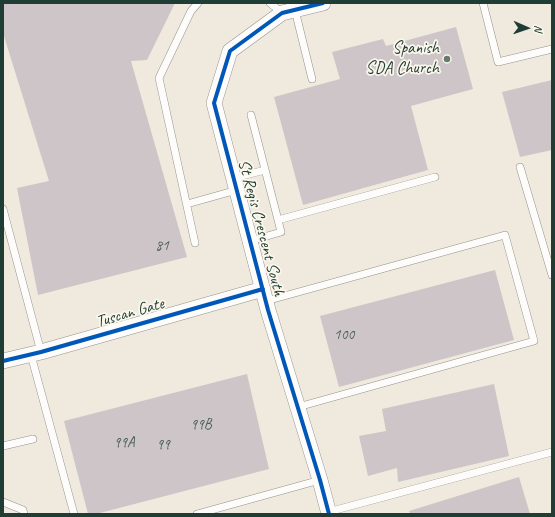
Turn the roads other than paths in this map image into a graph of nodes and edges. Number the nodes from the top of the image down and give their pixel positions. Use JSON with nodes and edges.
{"nodes":[{"id":1,"x":198,"y":3,"type":"edge"},
{"id":2,"x":270,"y":3,"type":"edge"},
{"id":3,"x":323,"y":3,"type":"edge"},
{"id":4,"x":483,"y":3,"type":"edge"},
{"id":5,"x":289,"y":12,"type":"junction"},
{"id":6,"x":552,"y":49,"type":"edge"},
{"id":7,"x":312,"y":79,"type":"dead end"},
{"id":8,"x":251,"y":115,"type":"dead end"},
{"id":9,"x":520,"y":168,"type":"dead end"},
{"id":10,"x":265,"y":170,"type":"junction"},
{"id":11,"x":435,"y":177,"type":"dead end"},
{"id":12,"x":236,"y":184,"type":"junction"},
{"id":13,"x":187,"y":204,"type":"junction"},
{"id":14,"x":3,"y":210,"type":"edge"},
{"id":15,"x":278,"y":220,"type":"junction"},
{"id":16,"x":250,"y":241,"type":"junction"},
{"id":17,"x":195,"y":243,"type":"dead end"},
{"id":18,"x":552,"y":275,"type":"edge"},
{"id":19,"x":265,"y":295,"type":"junction"},
{"id":20,"x":36,"y":353,"type":"junction"},
{"id":21,"x":3,"y":361,"type":"edge"},
{"id":22,"x":298,"y":407,"type":"junction"},
{"id":23,"x":33,"y":439,"type":"dead end"},
{"id":24,"x":3,"y":446,"type":"edge"},
{"id":25,"x":552,"y":452,"type":"edge"},
{"id":26,"x":320,"y":480,"type":"junction"},
{"id":27,"x":3,"y":502,"type":"edge"},
{"id":28,"x":329,"y":513,"type":"edge"},
{"id":29,"x":24,"y":514,"type":"edge"},
{"id":30,"x":74,"y":514,"type":"edge"},
{"id":31,"x":197,"y":514,"type":"edge"}],
"edges":[{"from":1,"to":13,"type":"lane"},
{"from":2,"to":5,"type":"lane"},
{"from":3,"to":5,"type":"street","name":"St Regis Crescent South"},
{"from":4,"to":6,"type":"lane"},
{"from":5,"to":7,"type":"lane"},
{"from":5,"to":12,"type":"street","name":"St Regis Crescent South"},
{"from":8,"to":10,"type":"lane"},
{"from":9,"to":18,"type":"lane"},
{"from":10,"to":12,"type":"lane"},
{"from":10,"to":15,"type":"lane"},
{"from":11,"to":15,"type":"lane"},
{"from":12,"to":13,"type":"lane"},
{"from":12,"to":16,"type":"street","name":"St Regis Crescent South"},
{"from":13,"to":17,"type":"lane"},
{"from":14,"to":20,"type":"lane"},
{"from":15,"to":16,"type":"lane"},
{"from":16,"to":19,"type":"street","name":"St Regis Crescent South"},
{"from":19,"to":20,"type":"street","name":"Tuscan Gate"},
{"from":19,"to":22,"type":"street","name":"St Regis Crescent South"},
{"from":19,"to":22,"type":"lane"},
{"from":20,"to":21,"type":"street","name":"Tuscan Gate"},
{"from":20,"to":30,"type":"lane"},
{"from":22,"to":26,"type":"street","name":"St Regis Crescent South"},
{"from":23,"to":24,"type":"lane"},
{"from":25,"to":28,"type":"lane"},
{"from":26,"to":28,"type":"street","name":"St Regis Crescent South"},
{"from":26,"to":31,"type":"lane"},
{"from":27,"to":29,"type":"lane"}]}
